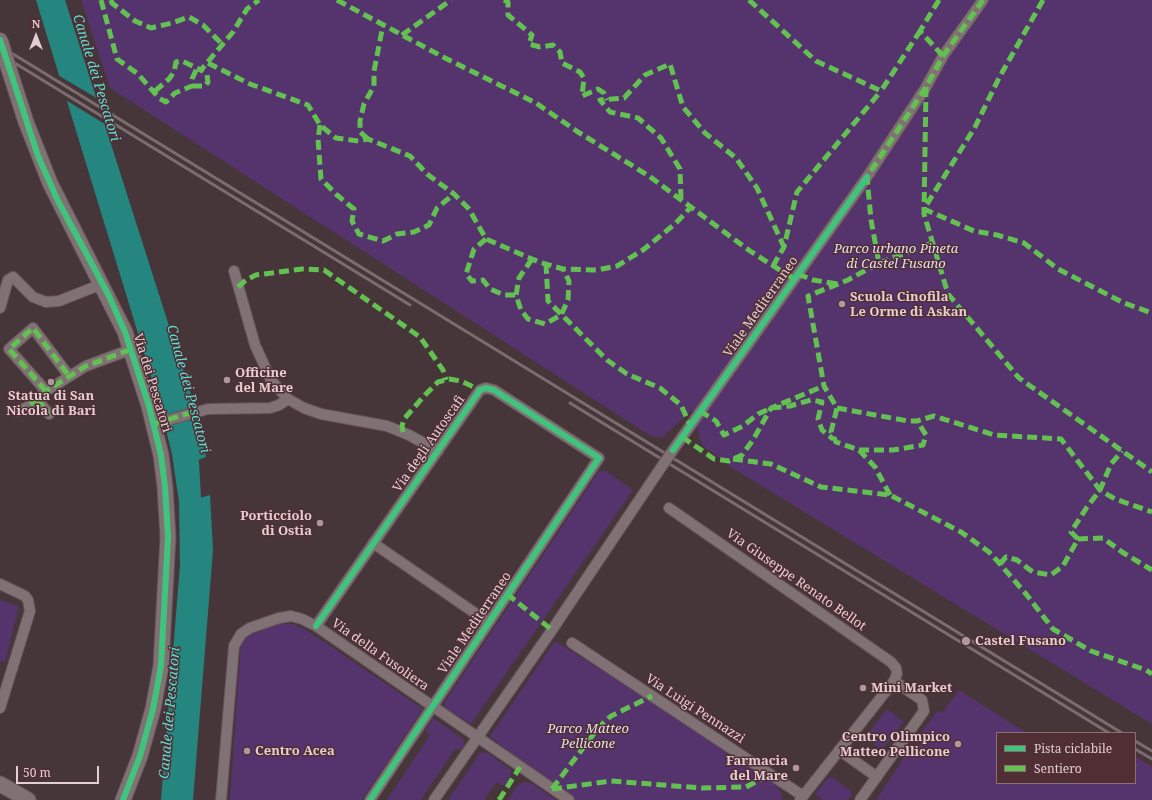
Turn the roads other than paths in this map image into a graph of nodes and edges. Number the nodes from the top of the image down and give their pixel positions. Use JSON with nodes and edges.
{"nodes":[{"id":1,"x":983,"y":0,"type":"edge"},
{"id":2,"x":0,"y":40,"type":"edge"},
{"id":3,"x":234,"y":271,"type":"dead end"},
{"id":4,"x":102,"y":284,"type":"junction"},
{"id":5,"x":0,"y":308,"type":"edge"},
{"id":6,"x":132,"y":349,"type":"junction"},
{"id":7,"x":69,"y":376,"type":"junction"},
{"id":8,"x":46,"y":391,"type":"junction"},
{"id":9,"x":37,"y":399,"type":"junction"},
{"id":10,"x":288,"y":399,"type":"junction"},
{"id":11,"x":17,"y":411,"type":"dead end"},
{"id":12,"x":49,"y":414,"type":"dead end"},
{"id":13,"x":154,"y":424,"type":"junction"},
{"id":14,"x":438,"y":451,"type":"junction"},
{"id":15,"x":599,"y":458,"type":"joint"},
{"id":16,"x":669,"y":508,"type":"dead end"},
{"id":17,"x":373,"y":543,"type":"junction"},
{"id":18,"x":0,"y":584,"type":"edge"},
{"id":19,"x":488,"y":622,"type":"junction"},
{"id":20,"x":316,"y":626,"type":"junction"},
{"id":21,"x":572,"y":643,"type":"dead end"},
{"id":22,"x":894,"y":681,"type":"junction"},
{"id":23,"x":432,"y":706,"type":"junction"},
{"id":24,"x":0,"y":708,"type":"edge"},
{"id":25,"x":477,"y":737,"type":"junction"},
{"id":26,"x":839,"y":750,"type":"junction"},
{"id":27,"x":877,"y":777,"type":"junction"},
{"id":28,"x":0,"y":784,"type":"edge"},
{"id":29,"x":802,"y":798,"type":"edge"},
{"id":30,"x":28,"y":800,"type":"edge"},
{"id":31,"x":123,"y":800,"type":"edge"},
{"id":32,"x":221,"y":800,"type":"edge"},
{"id":33,"x":370,"y":800,"type":"edge"},
{"id":34,"x":434,"y":800,"type":"edge"},
{"id":35,"x":569,"y":800,"type":"edge"},
{"id":36,"x":860,"y":800,"type":"edge"}],
"edges":[{"from":1,"to":25,"type":"street","name":"Viale Mediterraneo","bridge":true},
{"from":2,"to":4,"type":"street","name":"Via dei Pescatori","bridge":true},
{"from":3,"to":10,"type":"street"},
{"from":4,"to":5,"type":"street"},
{"from":4,"to":6,"type":"street","name":"Via dei Pescatori"},
{"from":6,"to":7,"type":"street"},
{"from":6,"to":13,"type":"street","name":"Via dei Pescatori"},
{"from":7,"to":8,"type":"street"},
{"from":7,"to":8,"type":"street"},
{"from":8,"to":9,"type":"street"},
{"from":9,"to":11,"type":"street"},
{"from":9,"to":12,"type":"street"},
{"from":10,"to":13,"type":"street"},
{"from":10,"to":14,"type":"street"},
{"from":13,"to":31,"type":"street","name":"Via dei Pescatori"},
{"from":14,"to":15,"type":"street","name":"Via degli Autoscafi"},
{"from":14,"to":17,"type":"street","name":"Via degli Autoscafi"},
{"from":15,"to":19,"type":"street","name":"Viale Mediterraneo"},
{"from":16,"to":22,"type":"street","name":"Via Giuseppe Renato Bellot"},
{"from":17,"to":19,"type":"street"},
{"from":17,"to":20,"type":"street","name":"Via degli Autoscafi"},
{"from":18,"to":24,"type":"street"},
{"from":19,"to":23,"type":"street","name":"Viale Mediterraneo"},
{"from":20,"to":23,"type":"street","name":"Via della Fusoliera"},
{"from":20,"to":32,"type":"street","name":"Via della Fusoliera"},
{"from":21,"to":29,"type":"street","name":"Via Luigi Pennazzi"},
{"from":22,"to":26,"type":"street"},
{"from":22,"to":27,"type":"street"},
{"from":23,"to":25,"type":"street","name":"Via della Fusoliera"},
{"from":23,"to":33,"type":"street","name":"Viale Mediterraneo"},
{"from":25,"to":34,"type":"street","name":"Viale Mediterraneo"},
{"from":25,"to":35,"type":"street","name":"Via della Fusoliera"},
{"from":26,"to":27,"type":"street"},
{"from":26,"to":29,"type":"street"},
{"from":27,"to":36,"type":"street"},
{"from":28,"to":30,"type":"street"}]}
